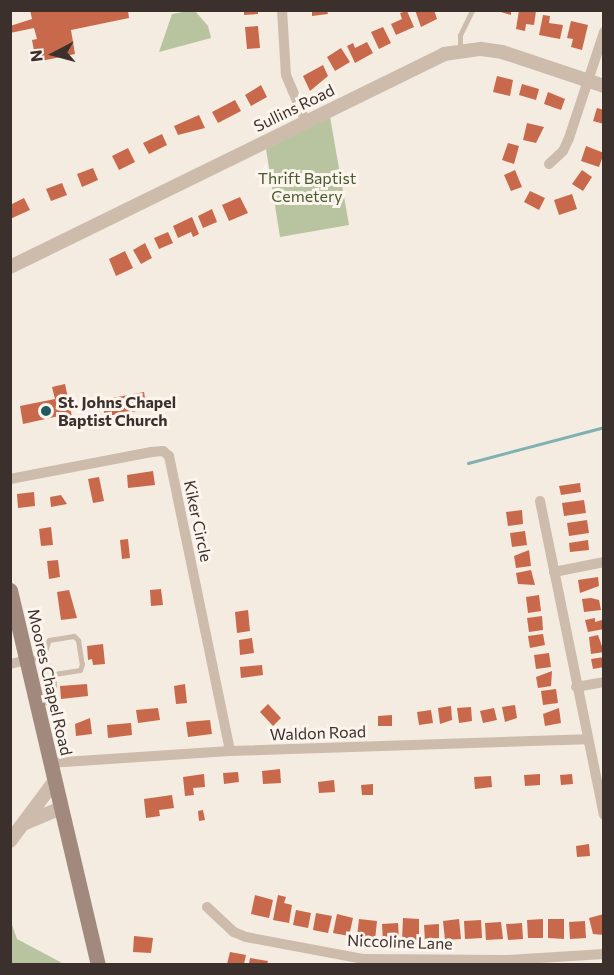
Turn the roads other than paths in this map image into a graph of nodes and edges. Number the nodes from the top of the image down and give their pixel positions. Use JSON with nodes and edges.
{"nodes":[{"id":1,"x":282,"y":10,"type":"edge"},
{"id":2,"x":472,"y":10,"type":"edge"},
{"id":3,"x":603,"y":32,"type":"edge"},
{"id":4,"x":460,"y":50,"type":"junction"},
{"id":5,"x":589,"y":81,"type":"junction"},
{"id":6,"x":603,"y":86,"type":"edge"},
{"id":7,"x":305,"y":120,"type":"junction"},
{"id":8,"x":549,"y":164,"type":"dead end"},
{"id":9,"x":10,"y":267,"type":"edge"},
{"id":10,"x":10,"y":479,"type":"edge"},
{"id":11,"x":540,"y":501,"type":"dead end"},
{"id":12,"x":603,"y":562,"type":"edge"},
{"id":13,"x":554,"y":572,"type":"junction"},
{"id":14,"x":10,"y":590,"type":"edge"},
{"id":15,"x":43,"y":657,"type":"junction"},
{"id":16,"x":27,"y":660,"type":"junction"},
{"id":17,"x":10,"y":664,"type":"edge"},
{"id":18,"x":54,"y":674,"type":"junction"},
{"id":19,"x":603,"y":682,"type":"edge"},
{"id":20,"x":576,"y":687,"type":"junction"},
{"id":21,"x":37,"y":706,"type":"junction"},
{"id":22,"x":587,"y":739,"type":"junction"},
{"id":23,"x":230,"y":751,"type":"junction"},
{"id":24,"x":49,"y":763,"type":"junction"},
{"id":25,"x":54,"y":782,"type":"junction"},
{"id":26,"x":603,"y":807,"type":"edge"},
{"id":27,"x":61,"y":808,"type":"junction"},
{"id":28,"x":23,"y":824,"type":"junction"},
{"id":29,"x":10,"y":841,"type":"edge"},
{"id":30,"x":207,"y":907,"type":"dead end"},
{"id":31,"x":603,"y":954,"type":"edge"},
{"id":32,"x":364,"y":962,"type":"edge"},
{"id":33,"x":507,"y":962,"type":"edge"},
{"id":34,"x":98,"y":964,"type":"edge"}],
"edges":[{"from":1,"to":7,"type":"street"},
{"from":2,"to":4,"type":"lane"},
{"from":3,"to":5,"type":"street"},
{"from":4,"to":5,"type":"street","name":"Sullins Road"},
{"from":4,"to":7,"type":"street","name":"Sullins Road"},
{"from":5,"to":6,"type":"street","name":"Sullins Road"},
{"from":5,"to":8,"type":"street"},
{"from":7,"to":9,"type":"street","name":"Sullins Road"},
{"from":10,"to":23,"type":"street","name":"Kiker Circle"},
{"from":11,"to":13,"type":"street"},
{"from":12,"to":13,"type":"street"},
{"from":13,"to":20,"type":"street"},
{"from":14,"to":16,"type":"main road","name":"Moores Chapel Road"},
{"from":15,"to":16,"type":"lane"},
{"from":15,"to":18,"type":"lane"},
{"from":15,"to":18,"type":"lane"},
{"from":16,"to":17,"type":"street"},
{"from":16,"to":21,"type":"main road","name":"Moores Chapel Road"},
{"from":18,"to":21,"type":"lane"},
{"from":19,"to":20,"type":"street"},
{"from":20,"to":22,"type":"street"},
{"from":21,"to":24,"type":"main road","name":"Moores Chapel Road"},
{"from":22,"to":23,"type":"street","name":"Waldon Road"},
{"from":22,"to":26,"type":"street"},
{"from":23,"to":24,"type":"street","name":"Waldon Road"},
{"from":24,"to":25,"type":"main road","name":"Moores Chapel Road"},
{"from":25,"to":27,"type":"main road","name":"Moores Chapel Road"},
{"from":25,"to":28,"type":"street"},
{"from":27,"to":28,"type":"street"},
{"from":27,"to":34,"type":"main road","name":"Moores Chapel Road"},
{"from":28,"to":29,"type":"street"},
{"from":30,"to":32,"type":"street","name":"Niccoline Lane"},
{"from":31,"to":33,"type":"street","name":"Niccoline Lane"},
{"from":32,"to":33,"type":"street","name":"Niccoline Lane"}]}
